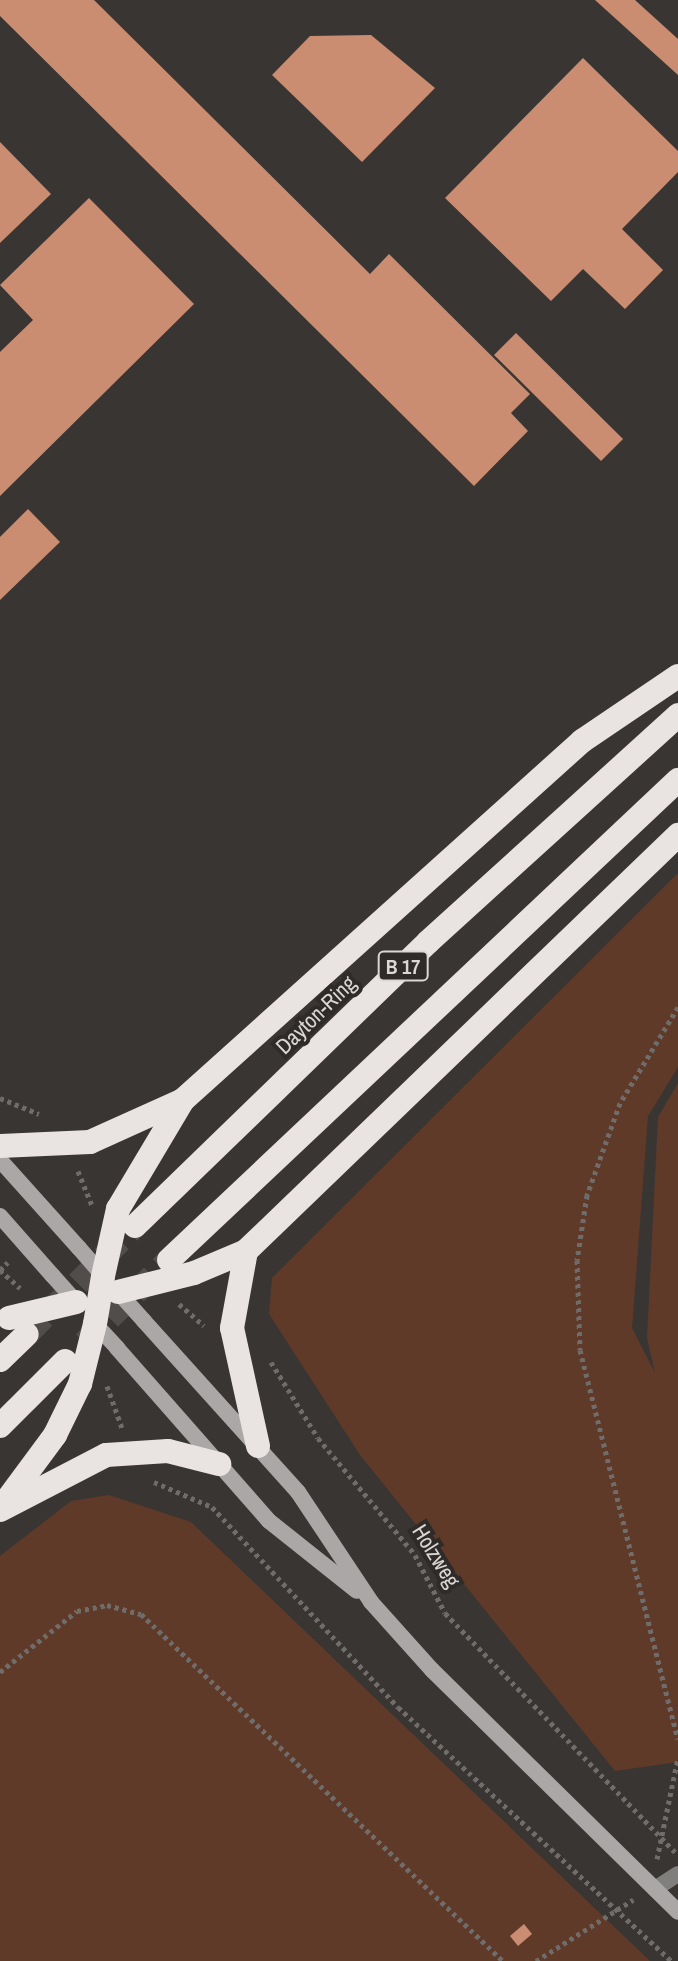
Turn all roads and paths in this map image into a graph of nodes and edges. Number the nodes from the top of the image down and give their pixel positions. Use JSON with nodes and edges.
{"nodes":[{"id":1,"x":678,"y":676,"type":"edge"},
{"id":2,"x":678,"y":715,"type":"edge"},
{"id":3,"x":678,"y":780,"type":"edge"},
{"id":4,"x":678,"y":835,"type":"edge"},
{"id":5,"x":678,"y":1007,"type":"edge"},
{"id":6,"x":183,"y":1100,"type":"junction"},
{"id":7,"x":0,"y":1146,"type":"edge"},
{"id":8,"x":0,"y":1160,"type":"edge"},
{"id":9,"x":0,"y":1216,"type":"edge"},
{"id":10,"x":135,"y":1226,"type":"tunnel mouth"},
{"id":11,"x":246,"y":1251,"type":"junction"},
{"id":12,"x":169,"y":1260,"type":"tunnel mouth"},
{"id":13,"x":0,"y":1270,"type":"edge"},
{"id":14,"x":107,"y":1288,"type":"junction"},
{"id":15,"x":171,"y":1295,"type":"dead end"},
{"id":16,"x":28,"y":1296,"type":"dead end"},
{"id":17,"x":76,"y":1302,"type":"junction"},
{"id":18,"x":12,"y":1324,"type":"edge"},
{"id":19,"x":95,"y":1324,"type":"junction"},
{"id":20,"x":232,"y":1328,"type":"junction"},
{"id":21,"x":0,"y":1360,"type":"edge"},
{"id":22,"x":65,"y":1361,"type":"tunnel mouth"},
{"id":23,"x":89,"y":1380,"type":"junction"},
{"id":24,"x":0,"y":1426,"type":"edge"},
{"id":25,"x":258,"y":1446,"type":"junction"},
{"id":26,"x":125,"y":1451,"type":"junction"},
{"id":27,"x":219,"y":1464,"type":"junction"},
{"id":28,"x":0,"y":1509,"type":"edge"},
{"id":29,"x":371,"y":1602,"type":"junction"},
{"id":30,"x":0,"y":1672,"type":"edge"},
{"id":31,"x":678,"y":1739,"type":"edge"},
{"id":32,"x":678,"y":1758,"type":"edge"},
{"id":33,"x":659,"y":1835,"type":"junction"},
{"id":34,"x":678,"y":1856,"type":"edge"},
{"id":35,"x":678,"y":1874,"type":"edge"},
{"id":36,"x":655,"y":1889,"type":"junction"},
{"id":37,"x":611,"y":1911,"type":"junction"},
{"id":38,"x":678,"y":1912,"type":"edge"},
{"id":39,"x":678,"y":1954,"type":"edge"},
{"id":40,"x":503,"y":1961,"type":"edge"},
{"id":41,"x":536,"y":1961,"type":"edge"},
{"id":42,"x":671,"y":1961,"type":"edge"}],
"edges":[{"from":1,"to":6,"type":"highway"},
{"from":2,"to":10,"type":"highway","name":"Dayton-Ring","number":"B 17"},
{"from":3,"to":12,"type":"highway","number":"B 17"},
{"from":4,"to":11,"type":"highway"},
{"from":5,"to":31,"type":"path"},
{"from":6,"to":7,"type":"highway"},
{"from":6,"to":14,"type":"highway","bridge":true},
{"from":8,"to":14,"type":"street","bridge":true},
{"from":9,"to":17,"type":"street","bridge":true},
{"from":11,"to":14,"type":"highway","bridge":true},
{"from":11,"to":20,"type":"highway"},
{"from":13,"to":16,"type":"path"},
{"from":14,"to":17,"type":"highway"},
{"from":14,"to":19,"type":"highway"},
{"from":14,"to":25,"type":"street","bridge":true},
{"from":15,"to":20,"type":"path","name":"Holzweg"},
{"from":17,"to":18,"type":"highway","bridge":true},
{"from":17,"to":19,"type":"street"},
{"from":18,"to":21,"type":"highway"},
{"from":19,"to":23,"type":"highway","bridge":true},
{"from":19,"to":27,"type":"street","bridge":true},
{"from":20,"to":25,"type":"highway"},
{"from":20,"to":33,"type":"path","name":"Holzweg"},
{"from":22,"to":24,"type":"highway"},
{"from":23,"to":26,"type":"path"},
{"from":23,"to":28,"type":"highway"},
{"from":25,"to":29,"type":"street"},
{"from":26,"to":27,"type":"highway"},
{"from":26,"to":28,"type":"highway"},
{"from":26,"to":37,"type":"path"},
{"from":27,"to":29,"type":"street"},
{"from":29,"to":36,"type":"street"},
{"from":30,"to":40,"type":"path"},
{"from":32,"to":33,"type":"path"},
{"from":33,"to":34,"type":"path","name":"Holzweg"},
{"from":33,"to":36,"type":"path"},
{"from":35,"to":36,"type":"street"},
{"from":36,"to":37,"type":"path"},
{"from":36,"to":38,"type":"street"},
{"from":37,"to":41,"type":"path"},
{"from":37,"to":42,"type":"path"},
{"from":39,"to":42,"type":"path"}]}
